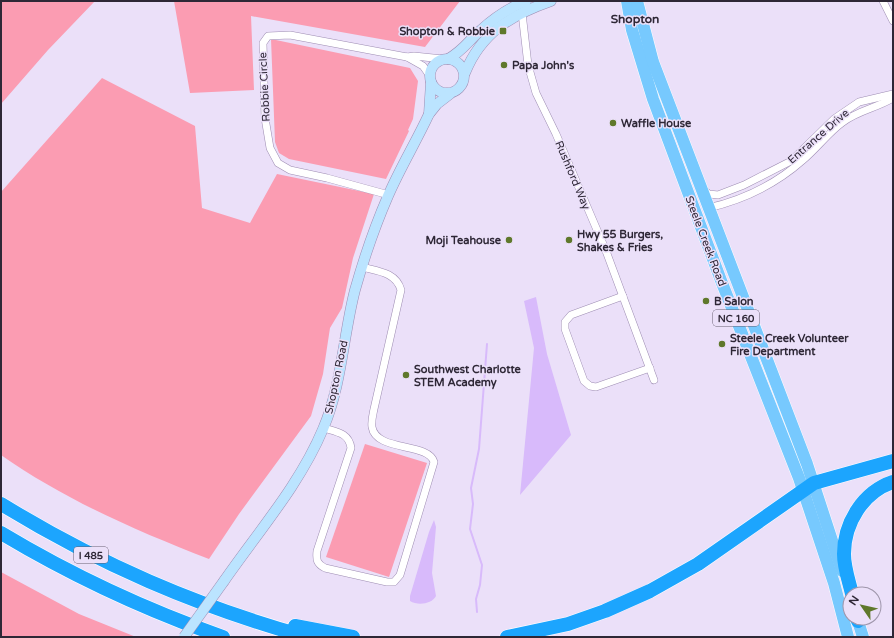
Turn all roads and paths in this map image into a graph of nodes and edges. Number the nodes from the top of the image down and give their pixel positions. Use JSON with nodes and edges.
{"nodes":[{"id":1,"x":526,"y":1,"type":"edge"},
{"id":2,"x":551,"y":1,"type":"edge"},
{"id":3,"x":627,"y":1,"type":"edge"},
{"id":4,"x":637,"y":1,"type":"edge"},
{"id":5,"x":883,"y":1,"type":"edge"},
{"id":6,"x":522,"y":13,"type":"junction"},
{"id":7,"x":893,"y":21,"type":"edge"},
{"id":8,"x":407,"y":57,"type":"junction"},
{"id":9,"x":446,"y":59,"type":"junction"},
{"id":10,"x":465,"y":73,"type":"junction"},
{"id":11,"x":430,"y":79,"type":"junction"},
{"id":12,"x":450,"y":94,"type":"junction"},
{"id":13,"x":893,"y":94,"type":"edge"},
{"id":14,"x":893,"y":98,"type":"edge"},
{"id":15,"x":429,"y":114,"type":"junction"},
{"id":16,"x":662,"y":121,"type":"junction"},
{"id":17,"x":701,"y":188,"type":"junction"},
{"id":18,"x":389,"y":195,"type":"junction"},
{"id":19,"x":708,"y":208,"type":"junction"},
{"id":20,"x":696,"y":215,"type":"junction"},
{"id":21,"x":362,"y":267,"type":"junction"},
{"id":22,"x":623,"y":296,"type":"junction"},
{"id":23,"x":746,"y":305,"type":"junction"},
{"id":24,"x":650,"y":368,"type":"junction"},
{"id":25,"x":654,"y":380,"type":"dead end"},
{"id":26,"x":324,"y":428,"type":"junction"},
{"id":27,"x":893,"y":461,"type":"edge"},
{"id":28,"x":893,"y":482,"type":"edge"},
{"id":29,"x":809,"y":487,"type":"junction"},
{"id":30,"x":1,"y":504,"type":"edge"},
{"id":31,"x":1,"y":533,"type":"edge"},
{"id":32,"x":150,"y":583,"type":"junction"},
{"id":33,"x":846,"y":586,"type":"edge"},
{"id":34,"x":850,"y":586,"type":"edge"},
{"id":35,"x":859,"y":626,"type":"edge"},
{"id":36,"x":184,"y":637,"type":"edge"},
{"id":37,"x":223,"y":637,"type":"edge"},
{"id":38,"x":307,"y":637,"type":"edge"},
{"id":39,"x":353,"y":637,"type":"edge"},
{"id":40,"x":507,"y":637,"type":"edge"},
{"id":41,"x":848,"y":637,"type":"edge"},
{"id":42,"x":863,"y":637,"type":"edge"}],
"edges":[{"from":1,"to":9,"type":"street"},
{"from":2,"to":6,"type":"street"},
{"from":3,"to":16,"type":"main road","name":"Steele Creek Road","number":"NC 160"},
{"from":4,"to":17,"type":"main road","name":"Steele Creek Road","number":"NC 160"},
{"from":5,"to":7,"type":"street"},
{"from":6,"to":10,"type":"street"},
{"from":6,"to":22,"type":"street","name":"Rushford Way"},
{"from":8,"to":9,"type":"street","name":"Robbie Circle"},
{"from":8,"to":11,"type":"street","name":"Robbie Circle"},
{"from":8,"to":18,"type":"street","name":"Robbie Circle"},
{"from":9,"to":10,"type":"street"},
{"from":9,"to":11,"type":"street"},
{"from":10,"to":12,"type":"street"},
{"from":11,"to":12,"type":"street"},
{"from":11,"to":15,"type":"street","name":"Shopton Road"},
{"from":12,"to":15,"type":"street","name":"Shopton Road"},
{"from":13,"to":17,"type":"street","name":"Entrance Drive"},
{"from":14,"to":19,"type":"street","name":"Entrance Drive"},
{"from":15,"to":18,"type":"street","name":"Shopton Road"},
{"from":16,"to":19,"type":"main road"},
{"from":16,"to":20,"type":"main road","name":"Steele Creek Road","number":"NC 160"},
{"from":17,"to":19,"type":"main road","name":"Steele Creek Road","number":"NC 160"},
{"from":18,"to":21,"type":"street","name":"Shopton Road"},
{"from":19,"to":23,"type":"main road","name":"Steele Creek Road","number":"NC 160"},
{"from":20,"to":23,"type":"main road"},
{"from":20,"to":29,"type":"main road","name":"Steele Creek Road","number":"NC 160"},
{"from":21,"to":26,"type":"street","name":"Shopton Road"},
{"from":21,"to":26,"type":"street"},
{"from":22,"to":24,"type":"street","name":"Rushford Way"},
{"from":22,"to":24,"type":"street"},
{"from":23,"to":29,"type":"main road","name":"Steele Creek Road","number":"NC 160"},
{"from":24,"to":25,"type":"street","name":"Rushford Way"},
{"from":26,"to":36,"type":"street","name":"Shopton Road","bridge":true},
{"from":27,"to":29,"type":"highway"},
{"from":28,"to":34,"type":"highway"},
{"from":29,"to":33,"type":"main road","name":"Steele Creek Road","number":"NC 160"},
{"from":29,"to":40,"type":"highway"},
{"from":29,"to":41,"type":"main road","name":"Steele Creek Road","number":"NC 160"},
{"from":30,"to":32,"type":"highway","number":"I 485"},
{"from":31,"to":37,"type":"highway","number":"I 485"},
{"from":32,"to":38,"type":"highway","number":"I 485"},
{"from":32,"to":39,"type":"highway"},
{"from":35,"to":42,"type":"main road"}]}
